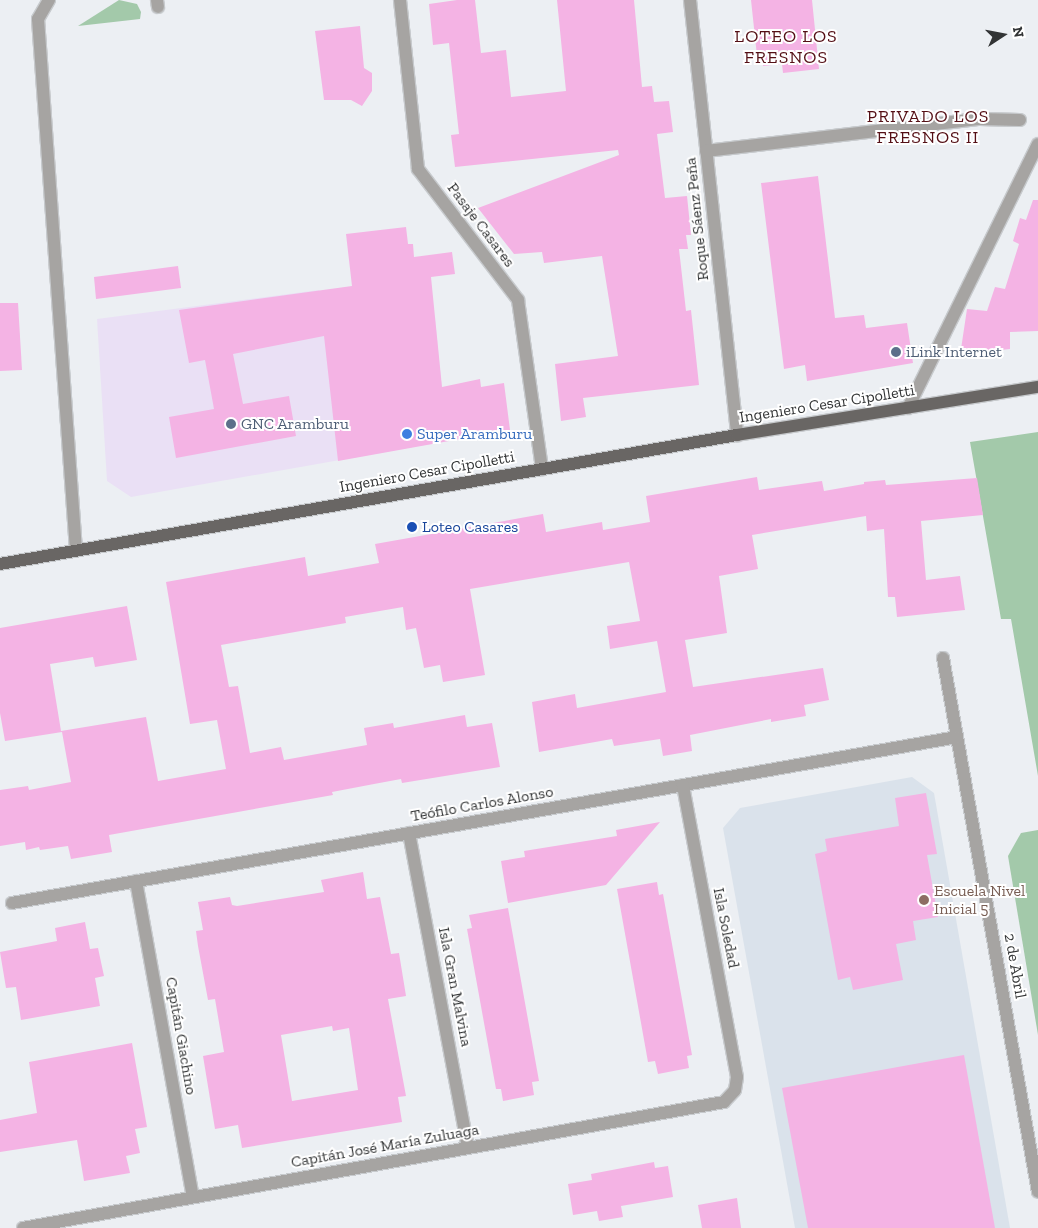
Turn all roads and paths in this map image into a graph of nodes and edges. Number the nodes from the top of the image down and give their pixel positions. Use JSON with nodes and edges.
{"nodes":[{"id":1,"x":49,"y":0,"type":"edge"},
{"id":2,"x":400,"y":0,"type":"edge"},
{"id":3,"x":690,"y":0,"type":"edge"},
{"id":4,"x":1020,"y":120,"type":"dead end"},
{"id":5,"x":1038,"y":144,"type":"edge"},
{"id":6,"x":706,"y":151,"type":"junction"},
{"id":7,"x":1038,"y":387,"type":"edge"},
{"id":8,"x":908,"y":408,"type":"junction"},
{"id":9,"x":737,"y":435,"type":"junction"},
{"id":10,"x":542,"y":469,"type":"junction"},
{"id":11,"x":76,"y":550,"type":"junction"},
{"id":12,"x":0,"y":564,"type":"edge"},
{"id":13,"x":944,"y":658,"type":"dead end"},
{"id":14,"x":957,"y":737,"type":"junction"},
{"id":15,"x":683,"y":785,"type":"junction"},
{"id":16,"x":409,"y":833,"type":"junction"},
{"id":17,"x":136,"y":880,"type":"junction"},
{"id":18,"x":12,"y":903,"type":"dead end"},
{"id":19,"x":738,"y":1077,"type":"joint"},
{"id":20,"x":468,"y":1148,"type":"junction"},
{"id":21,"x":1038,"y":1192,"type":"edge"},
{"id":22,"x":193,"y":1198,"type":"junction"},
{"id":23,"x":23,"y":1228,"type":"edge"}],
"edges":[{"from":1,"to":11,"type":"street"},
{"from":2,"to":10,"type":"street","name":"Pasaje Casares"},
{"from":3,"to":6,"type":"street","name":"Roque Sáenz Peña"},
{"from":4,"to":6,"type":"street"},
{"from":5,"to":8,"type":"street"},
{"from":6,"to":9,"type":"street","name":"Roque Sáenz Peña"},
{"from":7,"to":8,"type":"main road","name":"Ingeniero Cesar Cipolletti"},
{"from":8,"to":9,"type":"main road","name":"Ingeniero Cesar Cipolletti"},
{"from":9,"to":10,"type":"main road","name":"Ingeniero Cesar Cipolletti"},
{"from":10,"to":11,"type":"main road","name":"Ingeniero Cesar Cipolletti"},
{"from":11,"to":12,"type":"main road","name":"Ingeniero Cesar Cipolletti"},
{"from":13,"to":14,"type":"street","name":"2 de Abril"},
{"from":14,"to":15,"type":"street","name":"Teófilo Carlos Alonso"},
{"from":14,"to":21,"type":"street","name":"2 de Abril"},
{"from":15,"to":16,"type":"street","name":"Teófilo Carlos Alonso"},
{"from":15,"to":19,"type":"street","name":"Isla Soledad"},
{"from":16,"to":17,"type":"street","name":"Teófilo Carlos Alonso"},
{"from":16,"to":20,"type":"street","name":"Isla Gran Malvina"},
{"from":17,"to":18,"type":"street","name":"Teófilo Carlos Alonso"},
{"from":17,"to":22,"type":"street","name":"Capitán Giachino"},
{"from":19,"to":20,"type":"street","name":"Capitán José María Zuluaga"},
{"from":20,"to":22,"type":"street","name":"Capitán José María Zuluaga"},
{"from":22,"to":23,"type":"street","name":"Capitán José María Zuluaga"}]}
